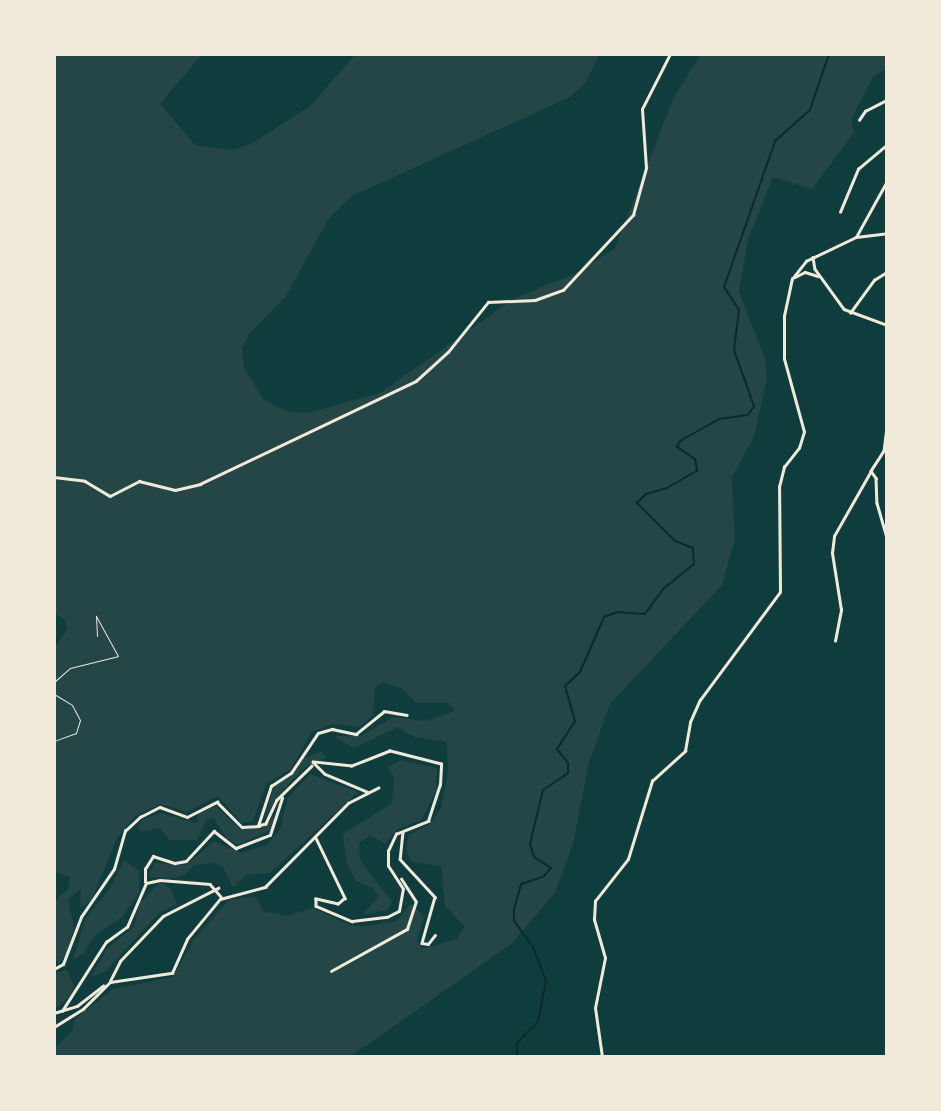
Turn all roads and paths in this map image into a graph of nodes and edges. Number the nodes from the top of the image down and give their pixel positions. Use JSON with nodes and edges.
{"nodes":[{"id":1,"x":670,"y":54,"type":"edge"},
{"id":2,"x":887,"y":100,"type":"edge"},
{"id":3,"x":859,"y":120,"type":"dead end"},
{"id":4,"x":887,"y":145,"type":"edge"},
{"id":5,"x":887,"y":181,"type":"edge"},
{"id":6,"x":840,"y":212,"type":"dead end"},
{"id":7,"x":887,"y":233,"type":"edge"},
{"id":8,"x":856,"y":237,"type":"junction"},
{"id":9,"x":813,"y":257,"type":"junction"},
{"id":10,"x":887,"y":272,"type":"edge"},
{"id":11,"x":821,"y":278,"type":"junction"},
{"id":12,"x":792,"y":279,"type":"junction"},
{"id":13,"x":850,"y":313,"type":"junction"},
{"id":14,"x":887,"y":325,"type":"edge"},
{"id":15,"x":887,"y":427,"type":"edge"},
{"id":16,"x":871,"y":471,"type":"junction"},
{"id":17,"x":54,"y":477,"type":"edge"},
{"id":18,"x":887,"y":537,"type":"edge"},
{"id":19,"x":97,"y":636,"type":"dead end"},
{"id":20,"x":835,"y":641,"type":"dead end"},
{"id":21,"x":54,"y":682,"type":"edge"},
{"id":22,"x":54,"y":694,"type":"edge"},
{"id":23,"x":407,"y":715,"type":"dead end"},
{"id":24,"x":54,"y":741,"type":"edge"},
{"id":25,"x":313,"y":765,"type":"junction"},
{"id":26,"x":378,"y":788,"type":"dead end"},
{"id":27,"x":368,"y":792,"type":"junction"},
{"id":28,"x":283,"y":795,"type":"junction"},
{"id":29,"x":259,"y":826,"type":"junction"},
{"id":30,"x":403,"y":832,"type":"junction"},
{"id":31,"x":316,"y":838,"type":"junction"},
{"id":32,"x":398,"y":877,"type":"junction"},
{"id":33,"x":146,"y":883,"type":"junction"},
{"id":34,"x":218,"y":888,"type":"junction"},
{"id":35,"x":222,"y":898,"type":"junction"},
{"id":36,"x":435,"y":935,"type":"dead end"},
{"id":37,"x":54,"y":969,"type":"edge"},
{"id":38,"x":331,"y":971,"type":"dead end"},
{"id":39,"x":108,"y":984,"type":"junction"},
{"id":40,"x":62,"y":1011,"type":"junction"},
{"id":41,"x":54,"y":1013,"type":"edge"},
{"id":42,"x":54,"y":1027,"type":"edge"},
{"id":43,"x":602,"y":1057,"type":"edge"}],
"edges":[{"from":1,"to":17,"type":"street"},
{"from":2,"to":3,"type":"street"},
{"from":4,"to":6,"type":"street"},
{"from":5,"to":8,"type":"street"},
{"from":7,"to":8,"type":"street"},
{"from":8,"to":9,"type":"street"},
{"from":9,"to":11,"type":"street"},
{"from":9,"to":12,"type":"street"},
{"from":10,"to":13,"type":"street"},
{"from":11,"to":12,"type":"street"},
{"from":11,"to":13,"type":"street"},
{"from":12,"to":43,"type":"street"},
{"from":13,"to":14,"type":"street"},
{"from":15,"to":16,"type":"street"},
{"from":16,"to":18,"type":"street"},
{"from":16,"to":20,"type":"street"},
{"from":19,"to":21,"type":"path"},
{"from":22,"to":24,"type":"path"},
{"from":23,"to":29,"type":"street"},
{"from":25,"to":27,"type":"street"},
{"from":25,"to":28,"type":"street"},
{"from":25,"to":30,"type":"street"},
{"from":26,"to":27,"type":"street"},
{"from":27,"to":31,"type":"street"},
{"from":28,"to":29,"type":"street"},
{"from":28,"to":33,"type":"street"},
{"from":29,"to":37,"type":"street"},
{"from":30,"to":32,"type":"street"},
{"from":30,"to":36,"type":"street"},
{"from":31,"to":32,"type":"street"},
{"from":31,"to":35,"type":"street"},
{"from":32,"to":38,"type":"street"},
{"from":33,"to":34,"type":"street"},
{"from":33,"to":40,"type":"street"},
{"from":34,"to":35,"type":"street"},
{"from":34,"to":39,"type":"street"},
{"from":35,"to":39,"type":"street"},
{"from":39,"to":40,"type":"street"},
{"from":39,"to":42,"type":"street"},
{"from":40,"to":41,"type":"street"}]}
